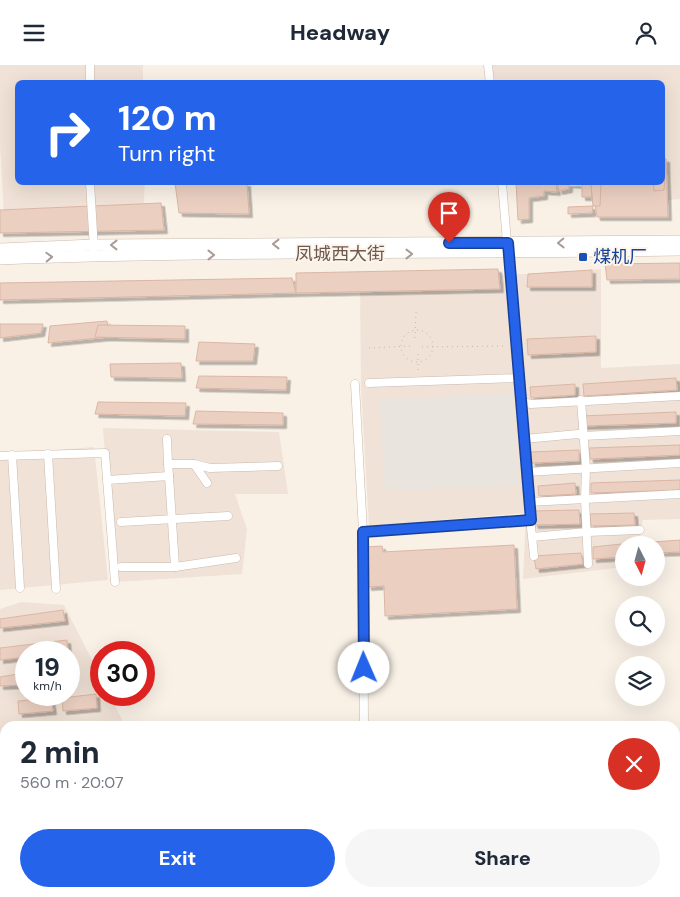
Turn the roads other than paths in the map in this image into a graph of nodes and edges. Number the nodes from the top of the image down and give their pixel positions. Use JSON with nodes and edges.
{"nodes":[{"id":1,"x":90,"y":65,"type":"edge"},
{"id":2,"x":488,"y":65,"type":"edge"},
{"id":3,"x":90,"y":80,"type":"edge"},
{"id":4,"x":490,"y":80,"type":"edge"},
{"id":5,"x":90,"y":185,"type":"edge"},
{"id":6,"x":502,"y":185,"type":"edge"},
{"id":7,"x":680,"y":241,"type":"edge"},
{"id":8,"x":509,"y":248,"type":"junction"},
{"id":9,"x":0,"y":249,"type":"edge"},
{"id":10,"x":680,"y":249,"type":"edge"},
{"id":11,"x":94,"y":250,"type":"junction"},
{"id":12,"x":0,"y":259,"type":"edge"},
{"id":13,"x":520,"y":378,"type":"junction"},
{"id":14,"x":369,"y":383,"type":"dead end"},
{"id":15,"x":355,"y":384,"type":"dead end"},
{"id":16,"x":680,"y":396,"type":"edge"},
{"id":17,"x":581,"y":400,"type":"junction"},
{"id":18,"x":522,"y":402,"type":"junction"},
{"id":19,"x":680,"y":431,"type":"edge"},
{"id":20,"x":583,"y":435,"type":"junction"},
{"id":21,"x":167,"y":439,"type":"dead end"},
{"id":22,"x":524,"y":439,"type":"junction"},
{"id":23,"x":48,"y":454,"type":"junction"},
{"id":24,"x":12,"y":455,"type":"junction"},
{"id":25,"x":0,"y":456,"type":"edge"},
{"id":26,"x":680,"y":463,"type":"edge"},
{"id":27,"x":168,"y":464,"type":"junction"},
{"id":28,"x":194,"y":464,"type":"junction"},
{"id":29,"x":278,"y":466,"type":"dead end"},
{"id":30,"x":586,"y":468,"type":"junction"},
{"id":31,"x":527,"y":472,"type":"junction"},
{"id":32,"x":169,"y":476,"type":"junction"},
{"id":33,"x":107,"y":480,"type":"junction"},
{"id":34,"x":207,"y":483,"type":"dead end"},
{"id":35,"x":680,"y":494,"type":"edge"},
{"id":36,"x":585,"y":499,"type":"junction"},
{"id":37,"x":529,"y":502,"type":"junction"},
{"id":38,"x":228,"y":516,"type":"dead end"},
{"id":39,"x":172,"y":518,"type":"junction"},
{"id":40,"x":121,"y":522,"type":"dead end"},
{"id":41,"x":531,"y":523,"type":"junction"},
{"id":42,"x":640,"y":530,"type":"dead end"},
{"id":43,"x":363,"y":532,"type":"junction"},
{"id":44,"x":587,"y":532,"type":"junction"},
{"id":45,"x":534,"y":556,"type":"dead end"},
{"id":46,"x":236,"y":558,"type":"dead end"},
{"id":47,"x":588,"y":564,"type":"dead end"},
{"id":48,"x":121,"y":567,"type":"dead end"},
{"id":49,"x":175,"y":567,"type":"junction"},
{"id":50,"x":115,"y":582,"type":"dead end"},
{"id":51,"x":20,"y":588,"type":"dead end"},
{"id":52,"x":56,"y":589,"type":"dead end"},
{"id":53,"x":364,"y":721,"type":"edge"}],
"edges":[{"from":1,"to":3,"type":"street"},
{"from":2,"to":4,"type":"street"},
{"from":5,"to":11,"type":"street"},
{"from":6,"to":8,"type":"street"},
{"from":7,"to":8,"type":"main road","name":"凤城西大街","one_way":true},
{"from":8,"to":10,"type":"main road","name":"凤城西大街"},
{"from":8,"to":11,"type":"main road","name":"凤城西大街"},
{"from":8,"to":13,"type":"street"},
{"from":9,"to":11,"type":"main road","name":"凤城西大街"},
{"from":12,"to":11,"type":"main road","name":"凤城西大街","one_way":true},
{"from":13,"to":14,"type":"street"},
{"from":13,"to":18,"type":"street"},
{"from":15,"to":43,"type":"street"},
{"from":16,"to":17,"type":"street"},
{"from":17,"to":18,"type":"street"},
{"from":17,"to":20,"type":"street"},
{"from":18,"to":22,"type":"street"},
{"from":19,"to":20,"type":"street"},
{"from":20,"to":22,"type":"street"},
{"from":20,"to":30,"type":"street"},
{"from":21,"to":27,"type":"street"},
{"from":22,"to":31,"type":"street"},
{"from":23,"to":24,"type":"street"},
{"from":23,"to":33,"type":"street"},
{"from":23,"to":52,"type":"street"},
{"from":24,"to":25,"type":"street"},
{"from":24,"to":51,"type":"street"},
{"from":26,"to":30,"type":"street"},
{"from":27,"to":28,"type":"street"},
{"from":27,"to":32,"type":"street"},
{"from":28,"to":29,"type":"street"},
{"from":28,"to":34,"type":"street"},
{"from":30,"to":31,"type":"street"},
{"from":30,"to":36,"type":"street"},
{"from":31,"to":37,"type":"street"},
{"from":32,"to":33,"type":"street"},
{"from":32,"to":39,"type":"street"},
{"from":33,"to":50,"type":"street"},
{"from":35,"to":36,"type":"street"},
{"from":36,"to":37,"type":"street"},
{"from":36,"to":44,"type":"street"},
{"from":37,"to":41,"type":"street"},
{"from":38,"to":39,"type":"street"},
{"from":39,"to":40,"type":"street"},
{"from":39,"to":49,"type":"street"},
{"from":41,"to":43,"type":"street"},
{"from":41,"to":44,"type":"street"},
{"from":41,"to":45,"type":"street"},
{"from":42,"to":44,"type":"street"},
{"from":43,"to":53,"type":"street"},
{"from":44,"to":47,"type":"street"},
{"from":46,"to":49,"type":"street"},
{"from":48,"to":49,"type":"street"}]}
